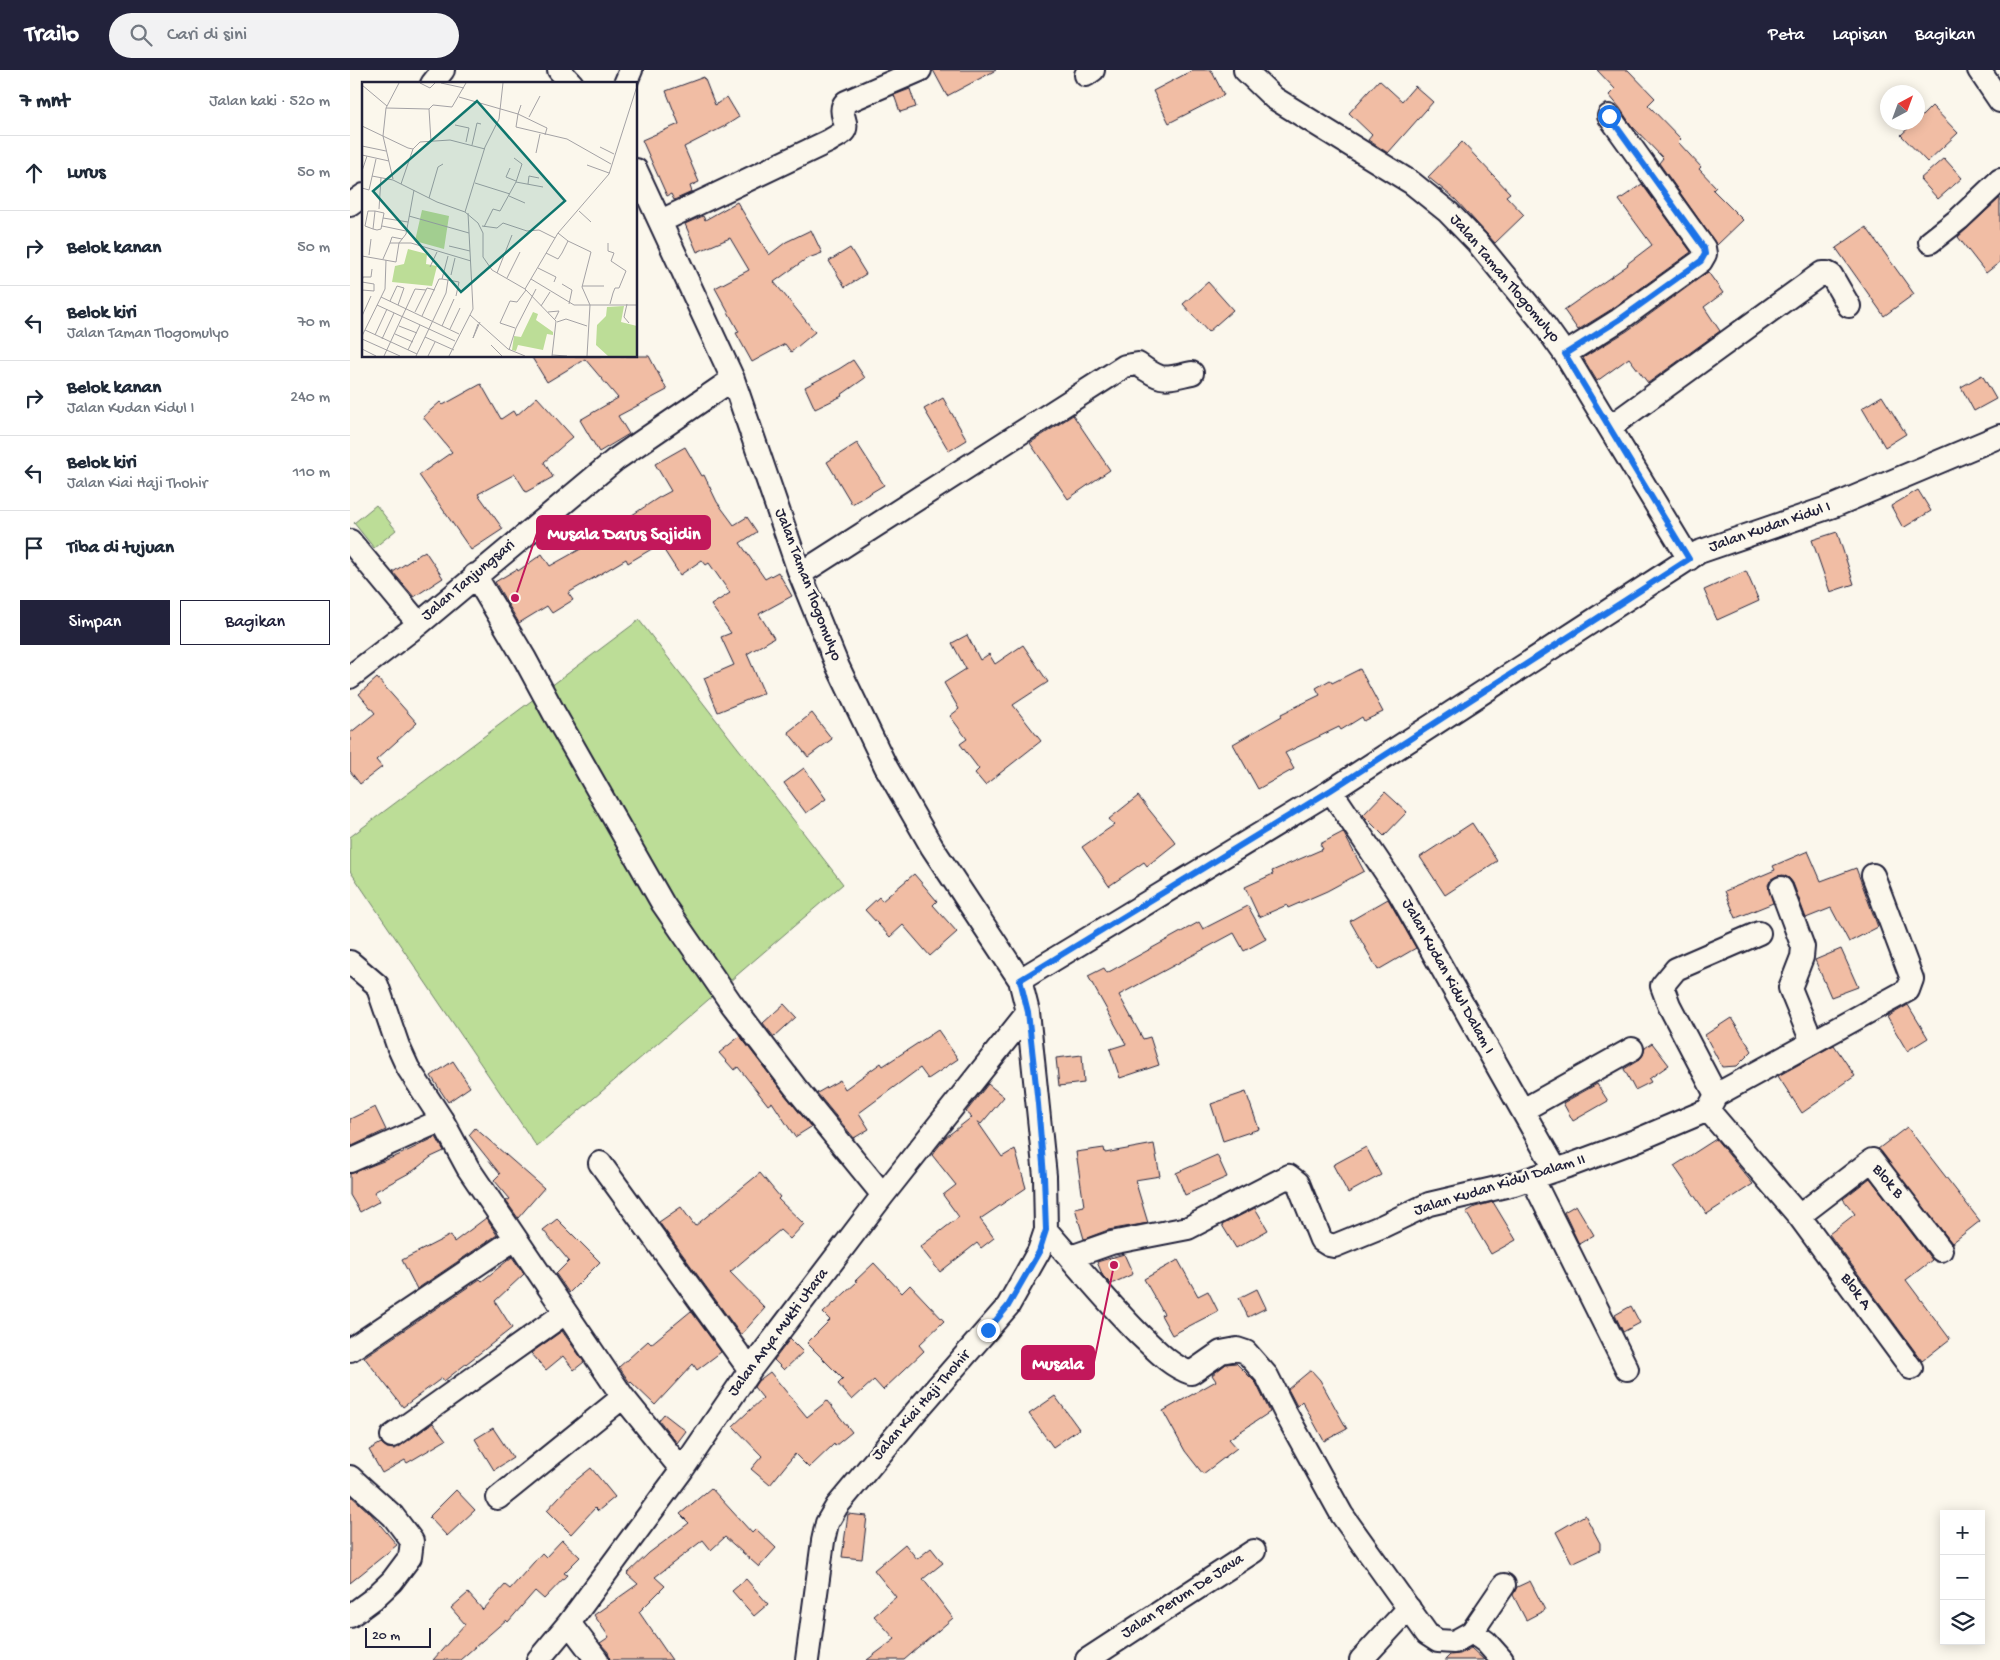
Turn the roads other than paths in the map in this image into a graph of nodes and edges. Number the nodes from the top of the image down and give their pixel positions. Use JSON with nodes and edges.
{"nodes":[{"id":1,"x":443,"y":70,"type":"edge"},
{"id":2,"x":559,"y":70,"type":"edge"},
{"id":3,"x":631,"y":70,"type":"edge"},
{"id":4,"x":920,"y":70,"type":"edge"},
{"id":5,"x":1979,"y":70,"type":"edge"},
{"id":6,"x":1256,"y":74,"type":"edge"},
{"id":7,"x":434,"y":82,"type":"edge"},
{"id":8,"x":570,"y":82,"type":"edge"},
{"id":9,"x":626,"y":82,"type":"edge"},
{"id":10,"x":2000,"y":101,"type":"edge"},
{"id":11,"x":1609,"y":116,"type":"dead end"},
{"id":12,"x":638,"y":174,"type":"edge"},
{"id":13,"x":2000,"y":180,"type":"edge"},
{"id":14,"x":362,"y":196,"type":"edge"},
{"id":15,"x":350,"y":205,"type":"edge"},
{"id":16,"x":661,"y":221,"type":"junction"},
{"id":17,"x":1930,"y":242,"type":"dead end"},
{"id":18,"x":1849,"y":306,"type":"dead end"},
{"id":19,"x":1565,"y":354,"type":"junction"},
{"id":20,"x":1192,"y":373,"type":"dead end"},
{"id":21,"x":733,"y":379,"type":"junction"},
{"id":22,"x":1610,"y":427,"type":"junction"},
{"id":23,"x":2000,"y":436,"type":"edge"},
{"id":24,"x":350,"y":541,"type":"edge"},
{"id":25,"x":1689,"y":559,"type":"junction"},
{"id":26,"x":800,"y":574,"type":"junction"},
{"id":27,"x":475,"y":575,"type":"junction"},
{"id":28,"x":419,"y":624,"type":"junction"},
{"id":29,"x":350,"y":677,"type":"edge"},
{"id":30,"x":1331,"y":790,"type":"junction"},
{"id":31,"x":1873,"y":875,"type":"dead end"},
{"id":32,"x":1781,"y":888,"type":"dead end"},
{"id":33,"x":1759,"y":933,"type":"dead end"},
{"id":34,"x":350,"y":962,"type":"edge"},
{"id":35,"x":1020,"y":980,"type":"junction"},
{"id":36,"x":1028,"y":1012,"type":"junction"},
{"id":37,"x":1812,"y":1042,"type":"junction"},
{"id":38,"x":1632,"y":1049,"type":"dead end"},
{"id":39,"x":1712,"y":1102,"type":"junction"},
{"id":40,"x":1523,"y":1110,"type":"junction"},
{"id":41,"x":442,"y":1120,"type":"junction"},
{"id":42,"x":350,"y":1161,"type":"edge"},
{"id":43,"x":600,"y":1163,"type":"dead end"},
{"id":44,"x":1556,"y":1170,"type":"junction"},
{"id":45,"x":1532,"y":1178,"type":"junction"},
{"id":46,"x":883,"y":1195,"type":"junction"},
{"id":47,"x":1799,"y":1216,"type":"junction"},
{"id":48,"x":1046,"y":1230,"type":"junction"},
{"id":49,"x":515,"y":1239,"type":"junction"},
{"id":50,"x":1941,"y":1250,"type":"dead end"},
{"id":51,"x":1071,"y":1258,"type":"junction"},
{"id":52,"x":565,"y":1313,"type":"junction"},
{"id":53,"x":350,"y":1350,"type":"edge"},
{"id":54,"x":1911,"y":1368,"type":"dead end"},
{"id":55,"x":1627,"y":1369,"type":"dead end"},
{"id":56,"x":750,"y":1370,"type":"junction"},
{"id":57,"x":623,"y":1397,"type":"junction"},
{"id":58,"x":392,"y":1436,"type":"dead end"},
{"id":59,"x":682,"y":1470,"type":"junction"},
{"id":60,"x":350,"y":1477,"type":"edge"},
{"id":61,"x":498,"y":1498,"type":"dead end"},
{"id":62,"x":1254,"y":1551,"type":"dead end"},
{"id":63,"x":1504,"y":1585,"type":"dead end"},
{"id":64,"x":1409,"y":1608,"type":"junction"},
{"id":65,"x":350,"y":1616,"type":"edge"},
{"id":66,"x":569,"y":1624,"type":"junction"},
{"id":67,"x":1472,"y":1632,"type":"junction"},
{"id":68,"x":538,"y":1660,"type":"edge"},
{"id":69,"x":597,"y":1660,"type":"edge"},
{"id":70,"x":807,"y":1660,"type":"edge"},
{"id":71,"x":1087,"y":1660,"type":"edge"},
{"id":72,"x":1361,"y":1660,"type":"edge"},
{"id":73,"x":1502,"y":1660,"type":"edge"}],
"edges":[{"from":1,"to":7,"type":"street"},
{"from":2,"to":8,"type":"street"},
{"from":3,"to":9,"type":"street"},
{"from":4,"to":16,"type":"street"},
{"from":5,"to":10,"type":"street"},
{"from":6,"to":19,"type":"street","name":"Jalan Taman Tlogomulyo"},
{"from":11,"to":19,"type":"street"},
{"from":12,"to":16,"type":"street","name":"Jalan Taman Tlogomulyo"},
{"from":13,"to":17,"type":"street"},
{"from":14,"to":15,"type":"street"},
{"from":16,"to":21,"type":"street","name":"Jalan Taman Tlogomulyo"},
{"from":18,"to":22,"type":"street"},
{"from":19,"to":22,"type":"street","name":"Jalan Taman Tlogomulyo"},
{"from":20,"to":26,"type":"street"},
{"from":21,"to":26,"type":"street","name":"Jalan Taman Tlogomulyo"},
{"from":21,"to":27,"type":"street","name":"Jalan Tanjungsari"},
{"from":22,"to":25,"type":"street","name":"Jalan Taman Tlogomulyo"},
{"from":23,"to":25,"type":"street","name":"Jalan Kudan Kidul I"},
{"from":24,"to":28,"type":"street"},
{"from":25,"to":30,"type":"street","name":"Jalan Kudan Kidul I"},
{"from":26,"to":35,"type":"street","name":"Jalan Taman Tlogomulyo"},
{"from":27,"to":28,"type":"street","name":"Jalan Tanjungsari"},
{"from":27,"to":46,"type":"street"},
{"from":28,"to":29,"type":"street","name":"Jalan Tanjungsari"},
{"from":30,"to":35,"type":"street","name":"Jalan Kudan Kidul I"},
{"from":30,"to":40,"type":"street","name":"Jalan Kudan Kidul Dalam I"},
{"from":31,"to":37,"type":"street","name":"Jalan Kudan Kidul Dalam II"},
{"from":32,"to":37,"type":"street"},
{"from":33,"to":39,"type":"street","name":"Blok A"},
{"from":34,"to":41,"type":"street"},
{"from":35,"to":36,"type":"street","name":"Jalan Kiai Haji Thohir"},
{"from":36,"to":46,"type":"street","name":"Jalan Arya Mukti Utara"},
{"from":36,"to":48,"type":"street","name":"Jalan Kiai Haji Thohir"},
{"from":37,"to":39,"type":"street","name":"Jalan Kudan Kidul Dalam II"},
{"from":38,"to":40,"type":"street"},
{"from":39,"to":44,"type":"street","name":"Jalan Kudan Kidul Dalam II"},
{"from":39,"to":47,"type":"street","name":"Blok A"},
{"from":40,"to":44,"type":"street","name":"Jalan Kudan Kidul Dalam I"},
{"from":41,"to":42,"type":"street"},
{"from":41,"to":49,"type":"street"},
{"from":43,"to":56,"type":"street"},
{"from":44,"to":45,"type":"street","name":"Jalan Kudan Kidul Dalam II"},
{"from":45,"to":51,"type":"street","name":"Jalan Kudan Kidul Dalam II"},
{"from":45,"to":55,"type":"street"},
{"from":46,"to":56,"type":"street","name":"Jalan Arya Mukti Utara"},
{"from":47,"to":50,"type":"street","name":"Blok B"},
{"from":47,"to":54,"type":"street","name":"Blok A"},
{"from":48,"to":51,"type":"street"},
{"from":48,"to":70,"type":"street","name":"Jalan Kiai Haji Thohir"},
{"from":49,"to":52,"type":"street"},
{"from":49,"to":53,"type":"street"},
{"from":51,"to":64,"type":"street"},
{"from":52,"to":57,"type":"street"},
{"from":52,"to":58,"type":"street"},
{"from":56,"to":59,"type":"street","name":"Jalan Arya Mukti Utara"},
{"from":57,"to":59,"type":"street"},
{"from":57,"to":61,"type":"street"},
{"from":59,"to":66,"type":"street","name":"Jalan Arya Mukti Utara"},
{"from":60,"to":65,"type":"street"},
{"from":62,"to":71,"type":"street","name":"Jalan Perum De Java"},
{"from":63,"to":67,"type":"street"},
{"from":64,"to":67,"type":"street"},
{"from":64,"to":72,"type":"street"},
{"from":66,"to":68,"type":"street","name":"Jalan Arya Mukti Utara"},
{"from":66,"to":69,"type":"street"},
{"from":67,"to":73,"type":"street"}]}
